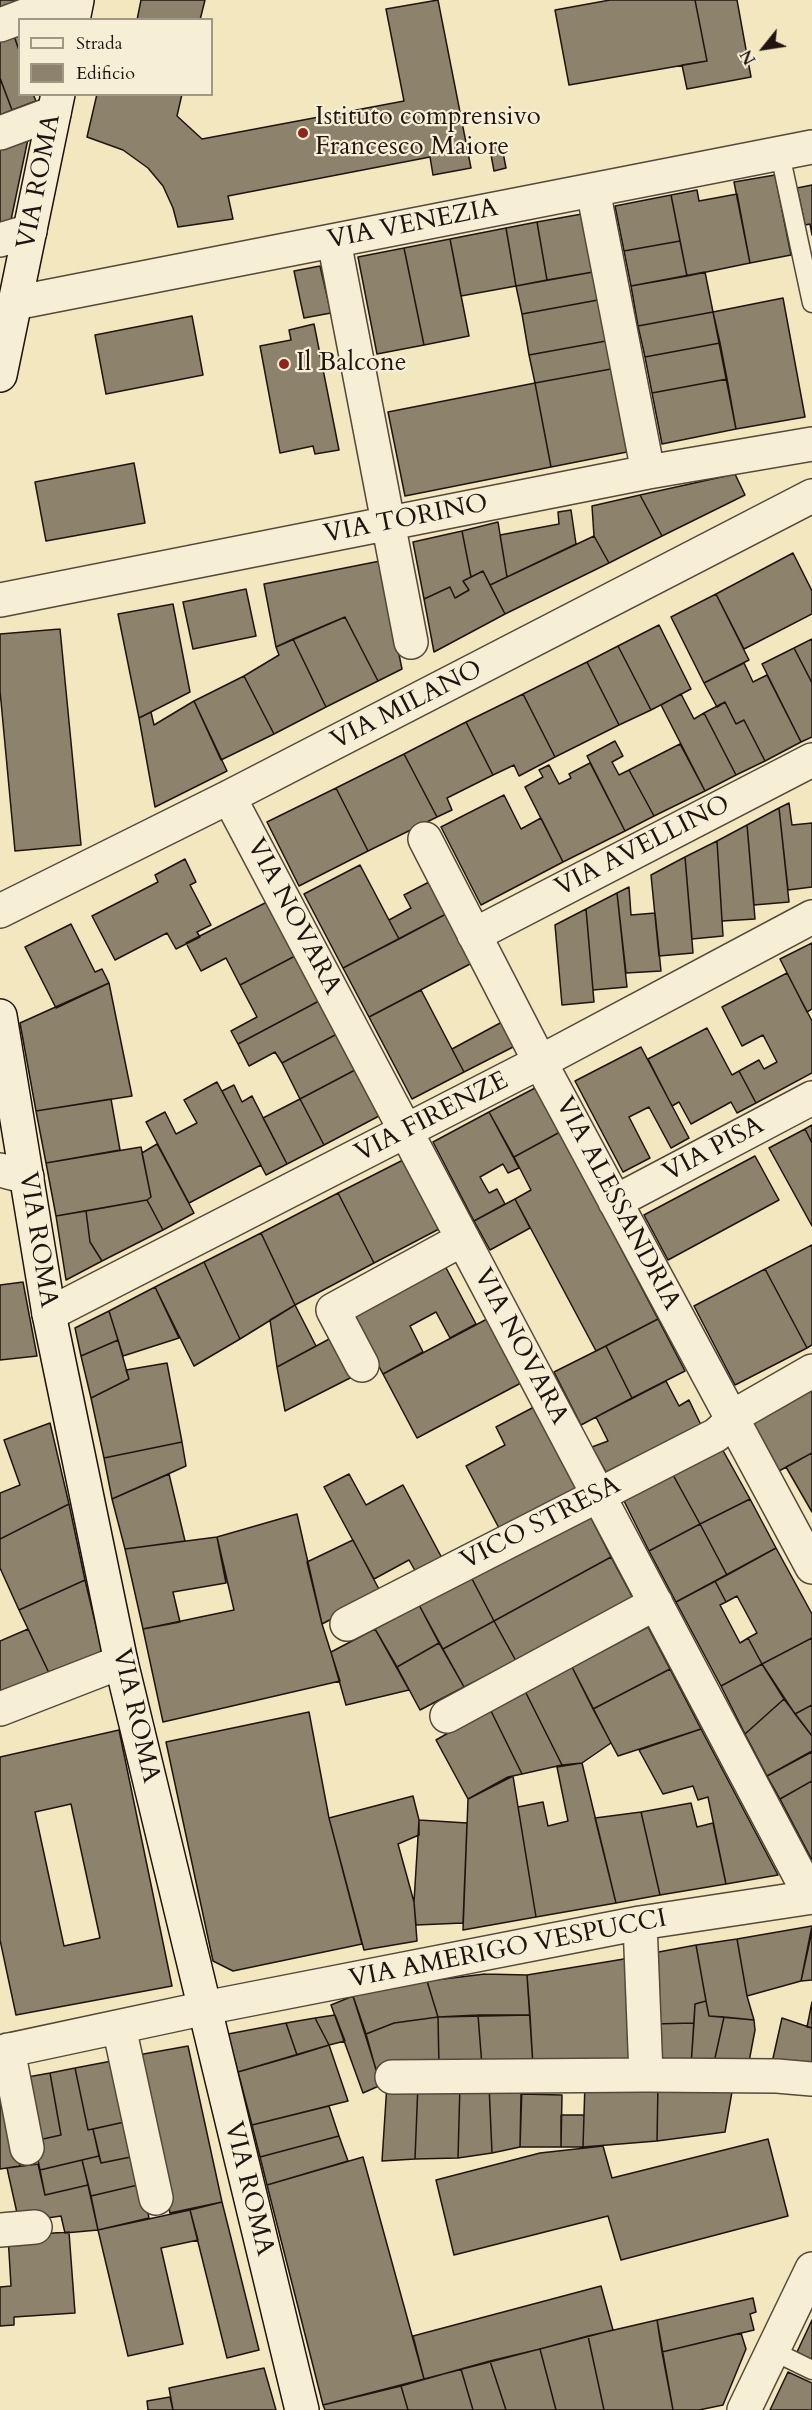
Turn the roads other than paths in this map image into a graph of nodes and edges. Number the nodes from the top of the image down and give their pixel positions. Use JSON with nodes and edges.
{"nodes":[{"id":1,"x":67,"y":0,"type":"edge"},
{"id":2,"x":77,"y":0,"type":"edge"},
{"id":3,"x":18,"y":18,"type":"edge"},
{"id":4,"x":19,"y":18,"type":"edge"},
{"id":5,"x":73,"y":18,"type":"edge"},
{"id":6,"x":0,"y":25,"type":"edge"},
{"id":7,"x":56,"y":104,"type":"edge"},
{"id":8,"x":0,"y":133,"type":"edge"},
{"id":9,"x":812,"y":147,"type":"edge"},
{"id":10,"x":780,"y":154,"type":"junction"},
{"id":11,"x":593,"y":189,"type":"junction"},
{"id":12,"x":15,"y":235,"type":"edge"},
{"id":13,"x":334,"y":241,"type":"junction"},
{"id":14,"x":809,"y":277,"type":"edge"},
{"id":15,"x":15,"y":303,"type":"junction"},
{"id":16,"x":812,"y":303,"type":"edge"},
{"id":17,"x":0,"y":375,"type":"edge"},
{"id":18,"x":812,"y":444,"type":"edge"},
{"id":19,"x":648,"y":472,"type":"junction"},
{"id":20,"x":812,"y":496,"type":"edge"},
{"id":21,"x":388,"y":523,"type":"junction"},
{"id":22,"x":0,"y":600,"type":"edge"},
{"id":23,"x":411,"y":642,"type":"dead end"},
{"id":24,"x":812,"y":760,"type":"edge"},
{"id":25,"x":230,"y":796,"type":"junction"},
{"id":26,"x":425,"y":839,"type":"dead end"},
{"id":27,"x":0,"y":910,"type":"edge"},
{"id":28,"x":812,"y":917,"type":"edge"},
{"id":29,"x":474,"y":935,"type":"junction"},
{"id":30,"x":0,"y":1016,"type":"edge"},
{"id":31,"x":540,"y":1062,"type":"junction"},
{"id":32,"x":812,"y":1098,"type":"edge"},
{"id":33,"x":406,"y":1131,"type":"junction"},
{"id":34,"x":13,"y":1173,"type":"edge"},
{"id":35,"x":615,"y":1202,"type":"junction"},
{"id":36,"x":463,"y":1239,"type":"junction"},
{"id":37,"x":49,"y":1314,"type":"junction"},
{"id":38,"x":362,"y":1365,"type":"dead end"},
{"id":39,"x":812,"y":1371,"type":"edge"},
{"id":40,"x":733,"y":1420,"type":"junction"},
{"id":41,"x":599,"y":1494,"type":"junction"},
{"id":42,"x":812,"y":1567,"type":"edge"},
{"id":43,"x":656,"y":1603,"type":"junction"},
{"id":44,"x":347,"y":1624,"type":"dead end"},
{"id":45,"x":121,"y":1662,"type":"junction"},
{"id":46,"x":0,"y":1709,"type":"edge"},
{"id":47,"x":447,"y":1716,"type":"dead end"},
{"id":48,"x":811,"y":1897,"type":"edge"},
{"id":49,"x":640,"y":1923,"type":"junction"},
{"id":50,"x":204,"y":2009,"type":"junction"},
{"id":51,"x":119,"y":2027,"type":"junction"},
{"id":52,"x":4,"y":2051,"type":"edge"},
{"id":53,"x":646,"y":2075,"type":"junction"},
{"id":54,"x":392,"y":2077,"type":"dead end"},
{"id":55,"x":812,"y":2079,"type":"edge"},
{"id":56,"x":27,"y":2148,"type":"dead end"},
{"id":57,"x":156,"y":2198,"type":"dead end"},
{"id":58,"x":35,"y":2227,"type":"dead end"},
{"id":59,"x":0,"y":2230,"type":"edge"},
{"id":60,"x":812,"y":2269,"type":"edge"},
{"id":61,"x":773,"y":2351,"type":"junction"},
{"id":62,"x":812,"y":2370,"type":"edge"},
{"id":63,"x":302,"y":2410,"type":"edge"},
{"id":64,"x":744,"y":2410,"type":"edge"}],
"edges":[{"from":1,"to":4,"type":"street"},
{"from":2,"to":5,"type":"street"},
{"from":3,"to":6,"type":"street"},
{"from":7,"to":8,"type":"street"},
{"from":7,"to":12,"type":"street","name":"VIA ROMA"},
{"from":9,"to":10,"type":"street","name":"VIA VENEZIA"},
{"from":10,"to":11,"type":"street","name":"VIA VENEZIA"},
{"from":10,"to":14,"type":"lane"},
{"from":11,"to":13,"type":"street","name":"VIA VENEZIA"},
{"from":11,"to":19,"type":"street"},
{"from":12,"to":15,"type":"street","name":"VIA ROMA"},
{"from":13,"to":15,"type":"street","name":"VIA VENEZIA"},
{"from":13,"to":21,"type":"street"},
{"from":14,"to":16,"type":"lane"},
{"from":15,"to":17,"type":"street","name":"VIA ROMA"},
{"from":18,"to":19,"type":"street","name":"VIA TORINO"},
{"from":19,"to":21,"type":"street","name":"VIA TORINO"},
{"from":20,"to":25,"type":"street","name":"VIA MILANO"},
{"from":21,"to":22,"type":"street","name":"VIA TORINO"},
{"from":21,"to":23,"type":"street"},
{"from":24,"to":29,"type":"street","name":"VIA AVELLINO"},
{"from":25,"to":27,"type":"street","name":"VIA MILANO"},
{"from":25,"to":33,"type":"street","name":"VIA NOVARA"},
{"from":26,"to":29,"type":"street","name":"VIA ALESSANDRIA"},
{"from":28,"to":31,"type":"street","name":"VIA FIRENZE"},
{"from":29,"to":31,"type":"street","name":"VIA ALESSANDRIA"},
{"from":30,"to":34,"type":"street","name":"VIA ROMA"},
{"from":31,"to":33,"type":"street","name":"VIA FIRENZE"},
{"from":31,"to":35,"type":"street","name":"VIA ALESSANDRIA"},
{"from":32,"to":35,"type":"street","name":"VIA PISA"},
{"from":33,"to":36,"type":"street","name":"VIA NOVARA"},
{"from":33,"to":37,"type":"street","name":"VIA FIRENZE"},
{"from":34,"to":37,"type":"street","name":"VIA ROMA"},
{"from":35,"to":40,"type":"street","name":"VIA ALESSANDRIA"},
{"from":36,"to":38,"type":"street"},
{"from":36,"to":41,"type":"street","name":"VIA NOVARA"},
{"from":37,"to":45,"type":"street","name":"VIA ROMA"},
{"from":39,"to":40,"type":"street","name":"VICO STRESA"},
{"from":40,"to":41,"type":"street","name":"VICO STRESA"},
{"from":40,"to":42,"type":"street","name":"VIA ALESSANDRIA"},
{"from":41,"to":43,"type":"street","name":"VIA NOVARA"},
{"from":41,"to":44,"type":"street","name":"VICO STRESA"},
{"from":43,"to":47,"type":"street"},
{"from":43,"to":48,"type":"street","name":"VIA NOVARA"},
{"from":45,"to":46,"type":"street"},
{"from":45,"to":50,"type":"street","name":"VIA ROMA"},
{"from":48,"to":49,"type":"street","name":"VIA AMERIGO VESPUCCI"},
{"from":49,"to":50,"type":"street","name":"VIA AMERIGO VESPUCCI"},
{"from":49,"to":53,"type":"street"},
{"from":50,"to":51,"type":"street","name":"VIA AMERIGO VESPUCCI"},
{"from":50,"to":63,"type":"street","name":"VIA ROMA"},
{"from":51,"to":52,"type":"street","name":"VIA AMERIGO VESPUCCI"},
{"from":51,"to":57,"type":"street"},
{"from":52,"to":56,"type":"street"},
{"from":53,"to":54,"type":"street"},
{"from":53,"to":55,"type":"street"},
{"from":58,"to":59,"type":"street"},
{"from":60,"to":61,"type":"street"},
{"from":61,"to":62,"type":"lane"},
{"from":61,"to":64,"type":"street"}]}
